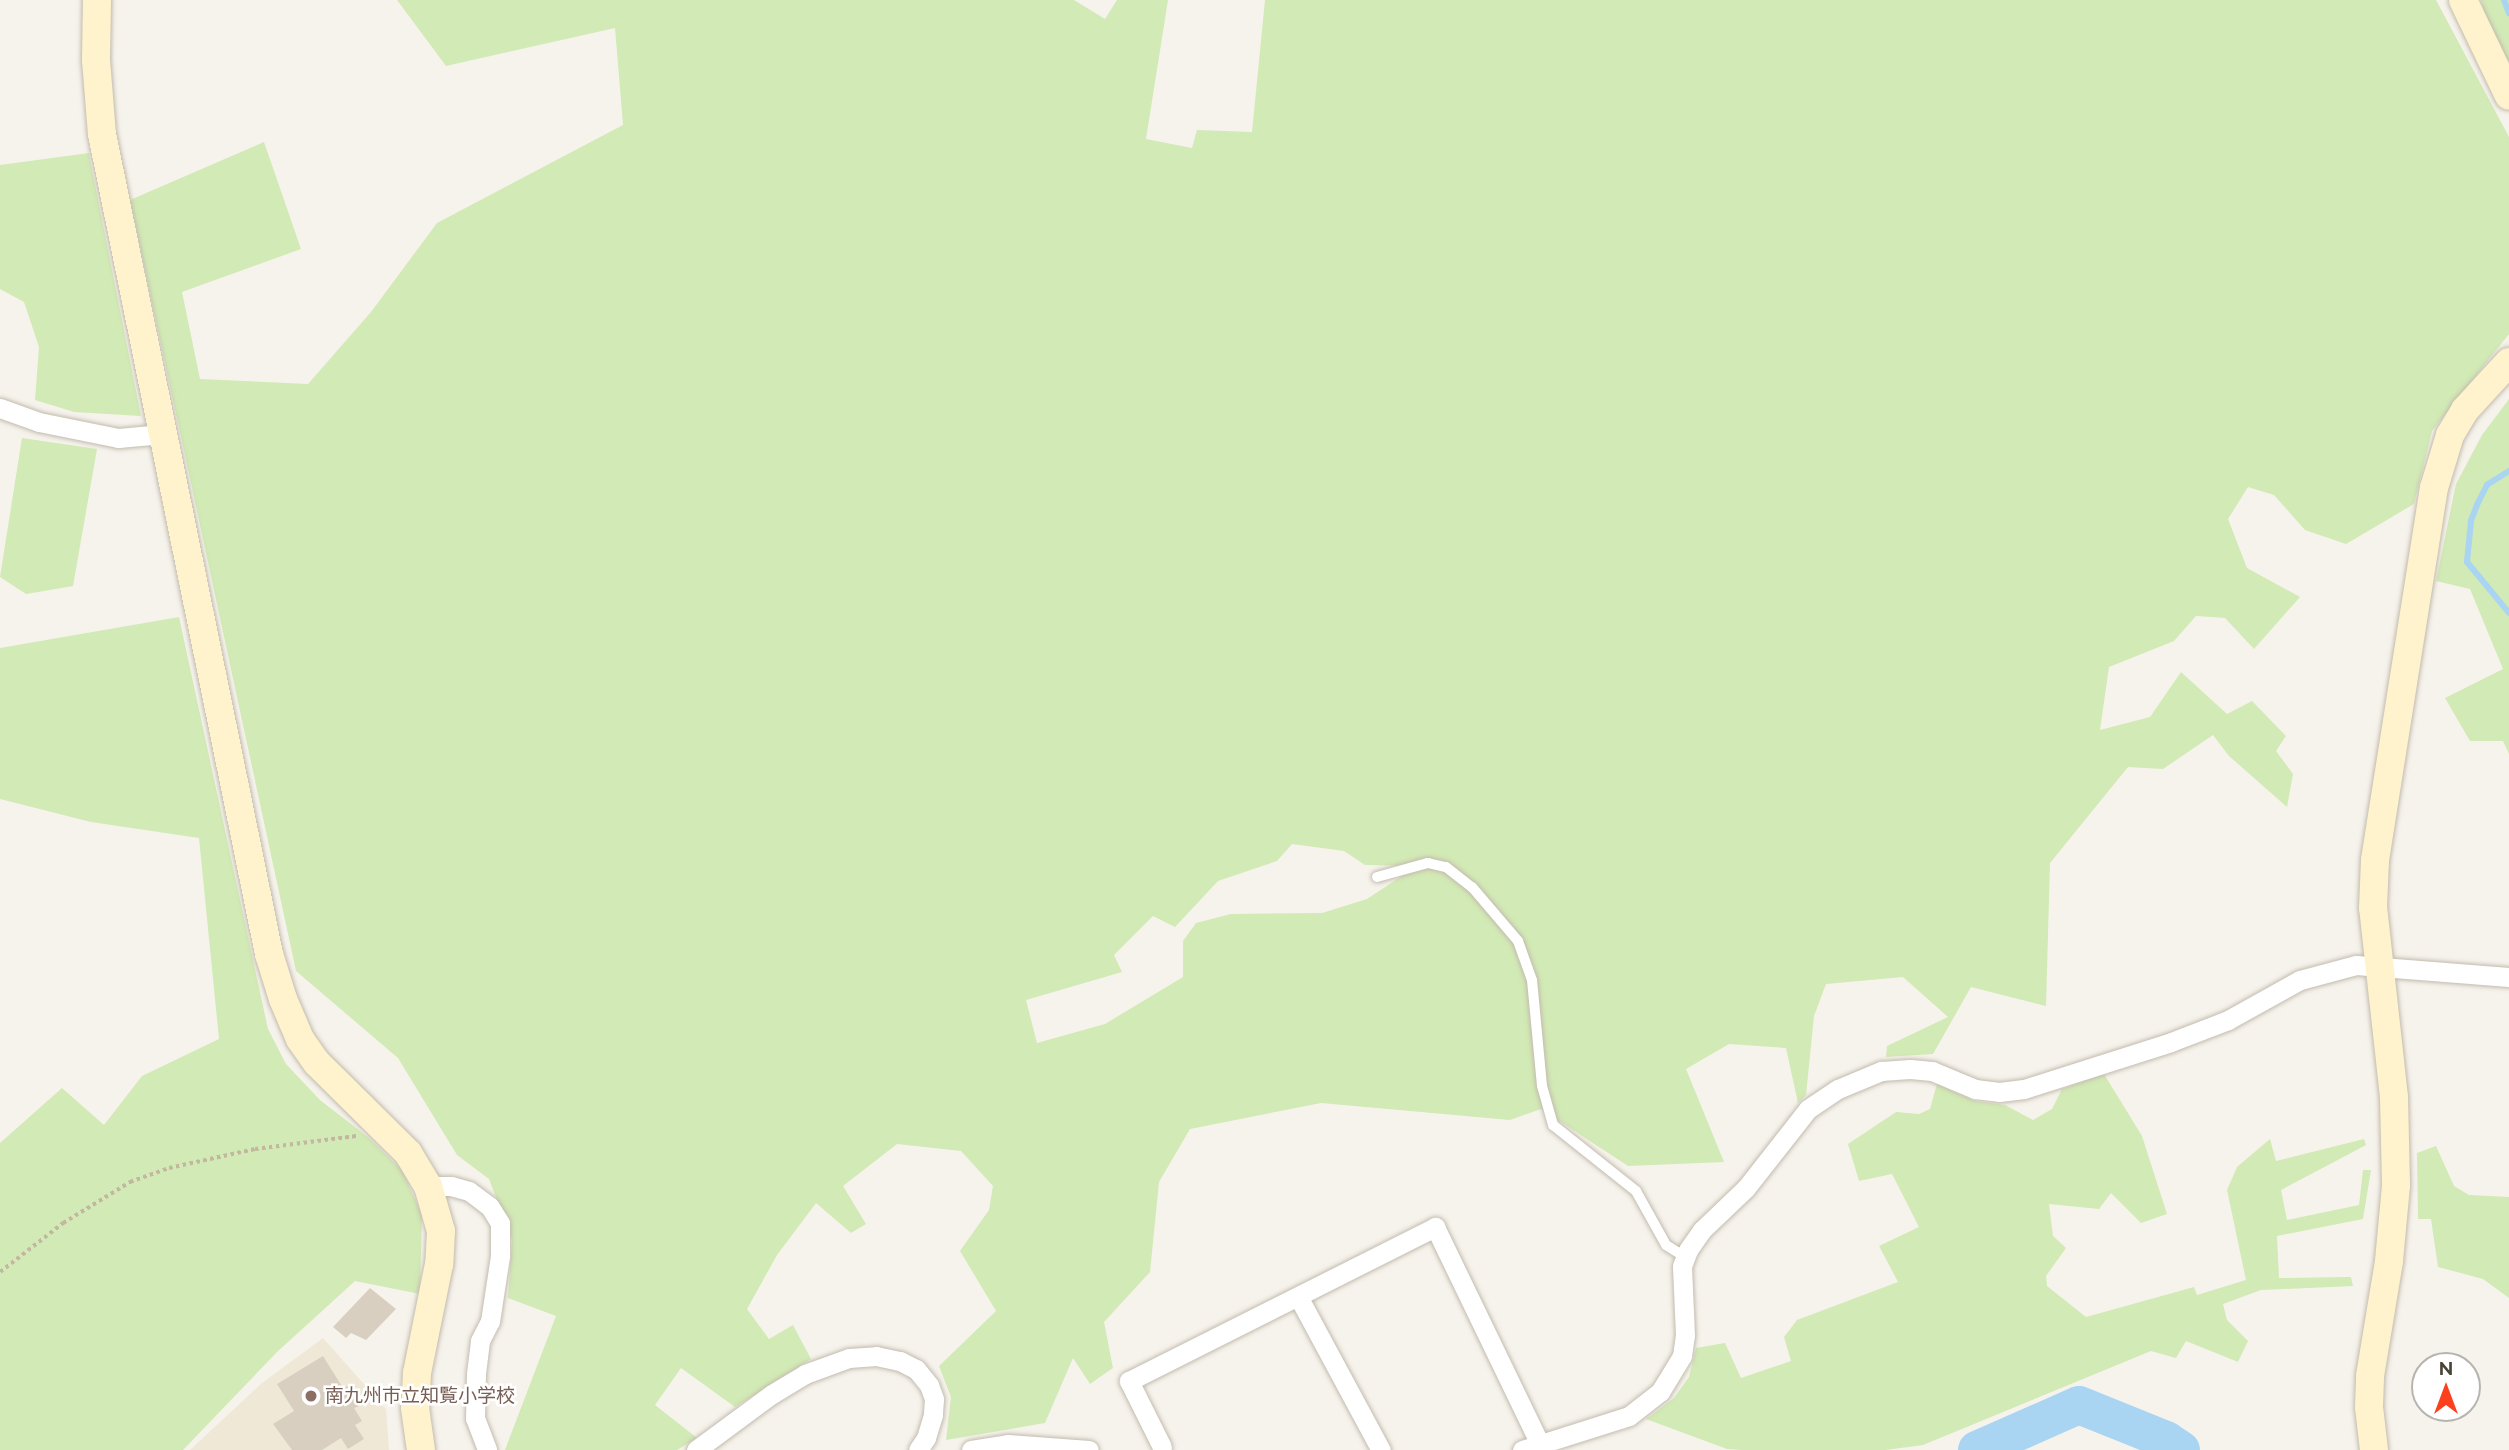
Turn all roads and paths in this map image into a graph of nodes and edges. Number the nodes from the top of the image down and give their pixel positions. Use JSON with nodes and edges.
{"nodes":[{"id":1,"x":97,"y":0,"type":"edge"},
{"id":2,"x":2463,"y":0,"type":"edge"},
{"id":3,"x":2509,"y":96,"type":"edge"},
{"id":4,"x":2509,"y":362,"type":"edge"},
{"id":5,"x":0,"y":408,"type":"edge"},
{"id":6,"x":163,"y":434,"type":"junction"},
{"id":7,"x":1377,"y":877,"type":"dead end"},
{"id":8,"x":2377,"y":966,"type":"junction"},
{"id":9,"x":2509,"y":976,"type":"edge"},
{"id":10,"x":388,"y":1132,"type":"junction"},
{"id":11,"x":428,"y":1186,"type":"junction"},
{"id":12,"x":1685,"y":1257,"type":"junction"},
{"id":13,"x":0,"y":1272,"type":"edge"},
{"id":14,"x":1299,"y":1298,"type":"junction"},
{"id":15,"x":1162,"y":1447,"type":"dead end"},
{"id":16,"x":1531,"y":1447,"type":"edge"},
{"id":17,"x":421,"y":1450,"type":"edge"},
{"id":18,"x":487,"y":1450,"type":"edge"},
{"id":19,"x":696,"y":1450,"type":"edge"},
{"id":20,"x":918,"y":1450,"type":"edge"},
{"id":21,"x":971,"y":1450,"type":"edge"},
{"id":22,"x":1088,"y":1450,"type":"edge"},
{"id":23,"x":1381,"y":1450,"type":"edge"},
{"id":24,"x":2374,"y":1450,"type":"edge"}],
"edges":[{"from":1,"to":6,"type":"street"},
{"from":2,"to":3,"type":"street"},
{"from":4,"to":8,"type":"street"},
{"from":5,"to":6,"type":"street"},
{"from":6,"to":10,"type":"street"},
{"from":7,"to":12,"type":"lane"},
{"from":8,"to":9,"type":"street"},
{"from":8,"to":12,"type":"street"},
{"from":8,"to":24,"type":"street"},
{"from":10,"to":11,"type":"street"},
{"from":10,"to":13,"type":"path"},
{"from":11,"to":17,"type":"street"},
{"from":11,"to":18,"type":"street"},
{"from":12,"to":16,"type":"street"},
{"from":14,"to":15,"type":"street"},
{"from":14,"to":16,"type":"street"},
{"from":14,"to":23,"type":"street"},
{"from":19,"to":20,"type":"street"},
{"from":21,"to":22,"type":"street"}]}
